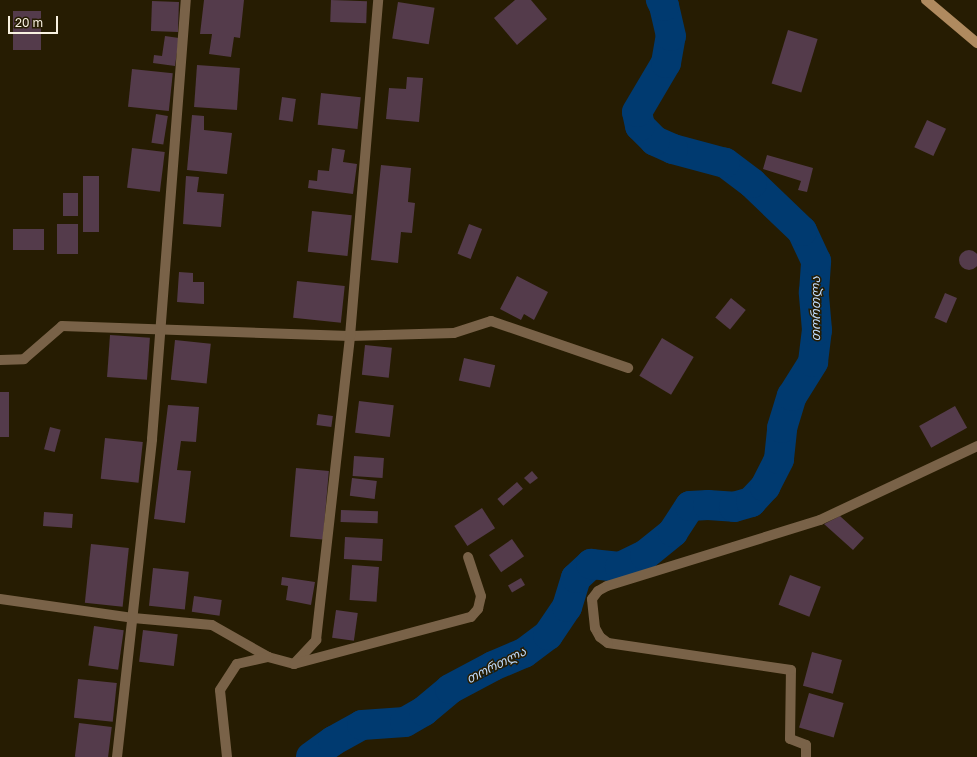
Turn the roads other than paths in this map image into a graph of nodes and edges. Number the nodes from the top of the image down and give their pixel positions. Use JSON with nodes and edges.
{"nodes":[{"id":1,"x":186,"y":0,"type":"edge"},
{"id":2,"x":378,"y":0,"type":"edge"},
{"id":3,"x":928,"y":1,"type":"edge"},
{"id":4,"x":977,"y":43,"type":"edge"},
{"id":5,"x":160,"y":330,"type":"junction"},
{"id":6,"x":350,"y":336,"type":"junction"},
{"id":7,"x":0,"y":360,"type":"edge"},
{"id":8,"x":628,"y":368,"type":"dead end"},
{"id":9,"x":977,"y":446,"type":"edge"},
{"id":10,"x":468,"y":557,"type":"dead end"},
{"id":11,"x":0,"y":599,"type":"edge"},
{"id":12,"x":133,"y":618,"type":"junction"},
{"id":13,"x":268,"y":657,"type":"junction"},
{"id":14,"x":294,"y":664,"type":"junction"},
{"id":15,"x":118,"y":757,"type":"edge"},
{"id":16,"x":227,"y":757,"type":"edge"},
{"id":17,"x":806,"y":757,"type":"edge"}],
"edges":[{"from":1,"to":5,"type":"street"},
{"from":2,"to":6,"type":"street"},
{"from":3,"to":4,"type":"main road"},
{"from":5,"to":6,"type":"street"},
{"from":5,"to":7,"type":"street"},
{"from":5,"to":12,"type":"street"},
{"from":6,"to":8,"type":"street"},
{"from":6,"to":14,"type":"street"},
{"from":9,"to":17,"type":"street"},
{"from":10,"to":14,"type":"street"},
{"from":11,"to":12,"type":"street"},
{"from":12,"to":13,"type":"street"},
{"from":12,"to":15,"type":"street"},
{"from":13,"to":14,"type":"street"},
{"from":13,"to":16,"type":"street"}]}
